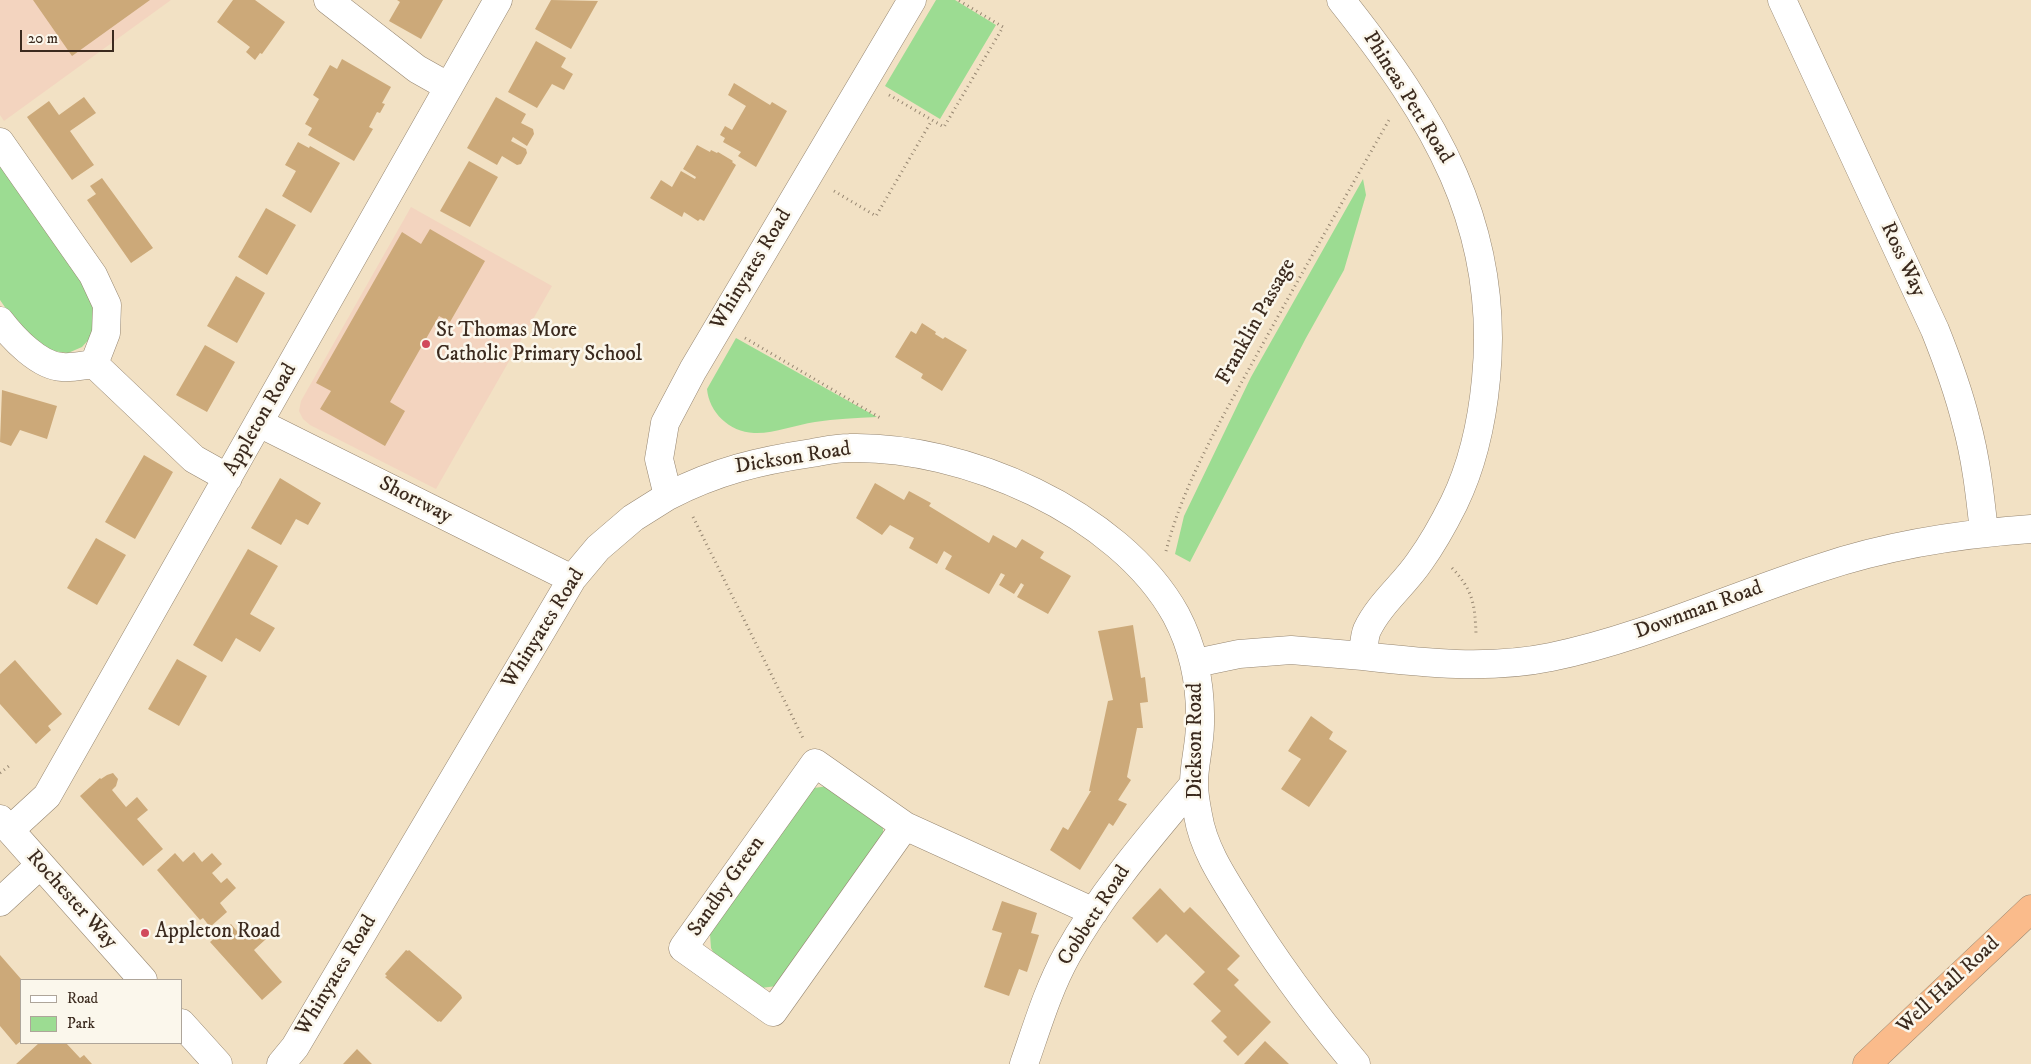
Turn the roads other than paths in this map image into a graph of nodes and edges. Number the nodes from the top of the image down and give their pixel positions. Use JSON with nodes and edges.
{"nodes":[{"id":1,"x":328,"y":0,"type":"edge"},
{"id":2,"x":498,"y":0,"type":"edge"},
{"id":3,"x":912,"y":0,"type":"edge"},
{"id":4,"x":1341,"y":0,"type":"edge"},
{"id":5,"x":1782,"y":0,"type":"edge"},
{"id":6,"x":450,"y":87,"type":"junction"},
{"id":7,"x":0,"y":142,"type":"edge"},
{"id":8,"x":0,"y":321,"type":"edge"},
{"id":9,"x":94,"y":364,"type":"junction"},
{"id":10,"x":259,"y":423,"type":"junction"},
{"id":11,"x":228,"y":478,"type":"junction"},
{"id":12,"x":674,"y":493,"type":"junction"},
{"id":13,"x":2031,"y":529,"type":"edge"},
{"id":14,"x":1984,"y":532,"type":"junction"},
{"id":15,"x":572,"y":579,"type":"junction"},
{"id":16,"x":1362,"y":656,"type":"junction"},
{"id":17,"x":1196,"y":663,"type":"junction"},
{"id":18,"x":1194,"y":784,"type":"junction"},
{"id":19,"x":5,"y":825,"type":"edge"},
{"id":20,"x":905,"y":826,"type":"junction"},
{"id":21,"x":40,"y":865,"type":"junction"},
{"id":22,"x":0,"y":902,"type":"edge"},
{"id":23,"x":2031,"y":909,"type":"edge"},
{"id":24,"x":1094,"y":912,"type":"junction"},
{"id":25,"x":142,"y":979,"type":"edge"},
{"id":26,"x":182,"y":1024,"type":"edge"},
{"id":27,"x":218,"y":1064,"type":"edge"},
{"id":28,"x":281,"y":1064,"type":"edge"},
{"id":29,"x":1024,"y":1064,"type":"edge"},
{"id":30,"x":1356,"y":1064,"type":"edge"},
{"id":31,"x":1867,"y":1064,"type":"edge"}],
"edges":[{"from":1,"to":6,"type":"street"},
{"from":2,"to":6,"type":"street","name":"Appleton Road"},
{"from":3,"to":12,"type":"street","name":"Whinyates Road"},
{"from":4,"to":16,"type":"street","name":"Phineas Pett Road"},
{"from":5,"to":14,"type":"street","name":"Ross Way"},
{"from":6,"to":10,"type":"street","name":"Appleton Road"},
{"from":7,"to":9,"type":"street"},
{"from":8,"to":9,"type":"street"},
{"from":9,"to":11,"type":"street"},
{"from":10,"to":11,"type":"street","name":"Appleton Road"},
{"from":10,"to":15,"type":"street","name":"Shortway"},
{"from":11,"to":19,"type":"street","name":"Appleton Road"},
{"from":12,"to":15,"type":"street","name":"Whinyates Road"},
{"from":12,"to":17,"type":"street","name":"Dickson Road"},
{"from":13,"to":14,"type":"street","name":"Downman Road"},
{"from":14,"to":16,"type":"street","name":"Downman Road"},
{"from":15,"to":28,"type":"street","name":"Whinyates Road"},
{"from":16,"to":17,"type":"street"},
{"from":17,"to":18,"type":"street","name":"Dickson Road"},
{"from":18,"to":24,"type":"street","name":"Cobbett Road"},
{"from":18,"to":30,"type":"street","name":"Dickson Road"},
{"from":19,"to":21,"type":"street","name":"Rochester Way"},
{"from":20,"to":20,"type":"street","name":"Sandby Green"},
{"from":20,"to":24,"type":"street"},
{"from":21,"to":22,"type":"street"},
{"from":21,"to":25,"type":"street","name":"Rochester Way"},
{"from":23,"to":31,"type":"highway","name":"Well Hall Road"},
{"from":24,"to":29,"type":"street","name":"Cobbett Road"},
{"from":26,"to":27,"type":"street"}]}
